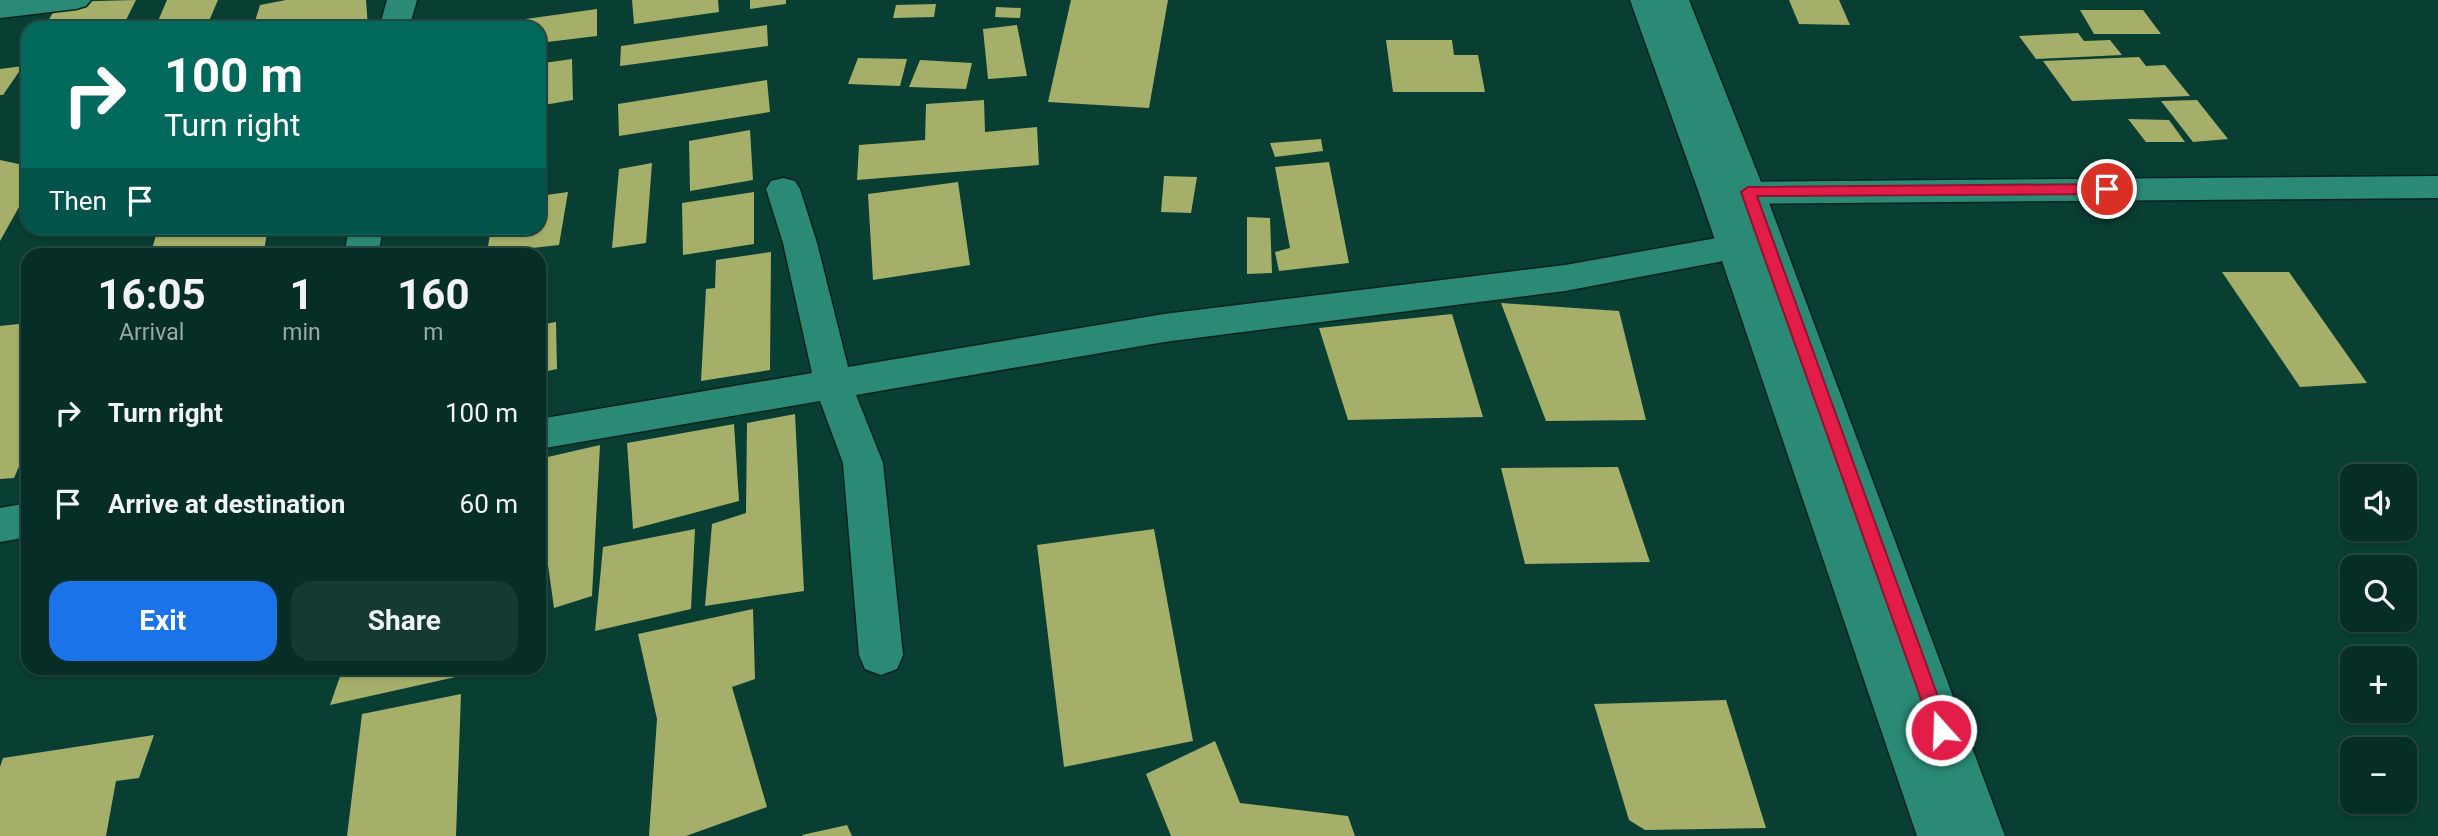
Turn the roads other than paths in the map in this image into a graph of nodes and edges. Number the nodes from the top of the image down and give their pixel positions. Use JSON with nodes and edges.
{"nodes":[{"id":1,"x":76,"y":0,"type":"edge"},
{"id":2,"x":402,"y":0,"type":"edge"},
{"id":3,"x":1645,"y":0,"type":"edge"},
{"id":4,"x":1674,"y":0,"type":"edge"},
{"id":5,"x":0,"y":9,"type":"edge"},
{"id":6,"x":396,"y":21,"type":"edge"},
{"id":7,"x":2438,"y":187,"type":"edge"},
{"id":8,"x":783,"y":189,"type":"dead end"},
{"id":9,"x":1732,"y":192,"type":"junction"},
{"id":10,"x":1750,"y":247,"type":"junction"},
{"id":11,"x":833,"y":384,"type":"junction"},
{"id":12,"x":546,"y":433,"type":"edge"},
{"id":13,"x":21,"y":521,"type":"edge"},
{"id":14,"x":0,"y":525,"type":"edge"},
{"id":15,"x":881,"y":655,"type":"dead end"},
{"id":16,"x":1941,"y":836,"type":"edge"},
{"id":17,"x":1981,"y":836,"type":"edge"}],
"edges":[{"from":1,"to":5,"type":"street"},
{"from":2,"to":6,"type":"street"},
{"from":3,"to":9,"type":"street"},
{"from":4,"to":9,"type":"street"},
{"from":7,"to":9,"type":"street"},
{"from":8,"to":11,"type":"street"},
{"from":9,"to":10,"type":"street"},
{"from":10,"to":11,"type":"street"},
{"from":10,"to":16,"type":"street"},
{"from":10,"to":17,"type":"street"},
{"from":11,"to":12,"type":"street"},
{"from":11,"to":15,"type":"street"},
{"from":13,"to":14,"type":"street"}]}
